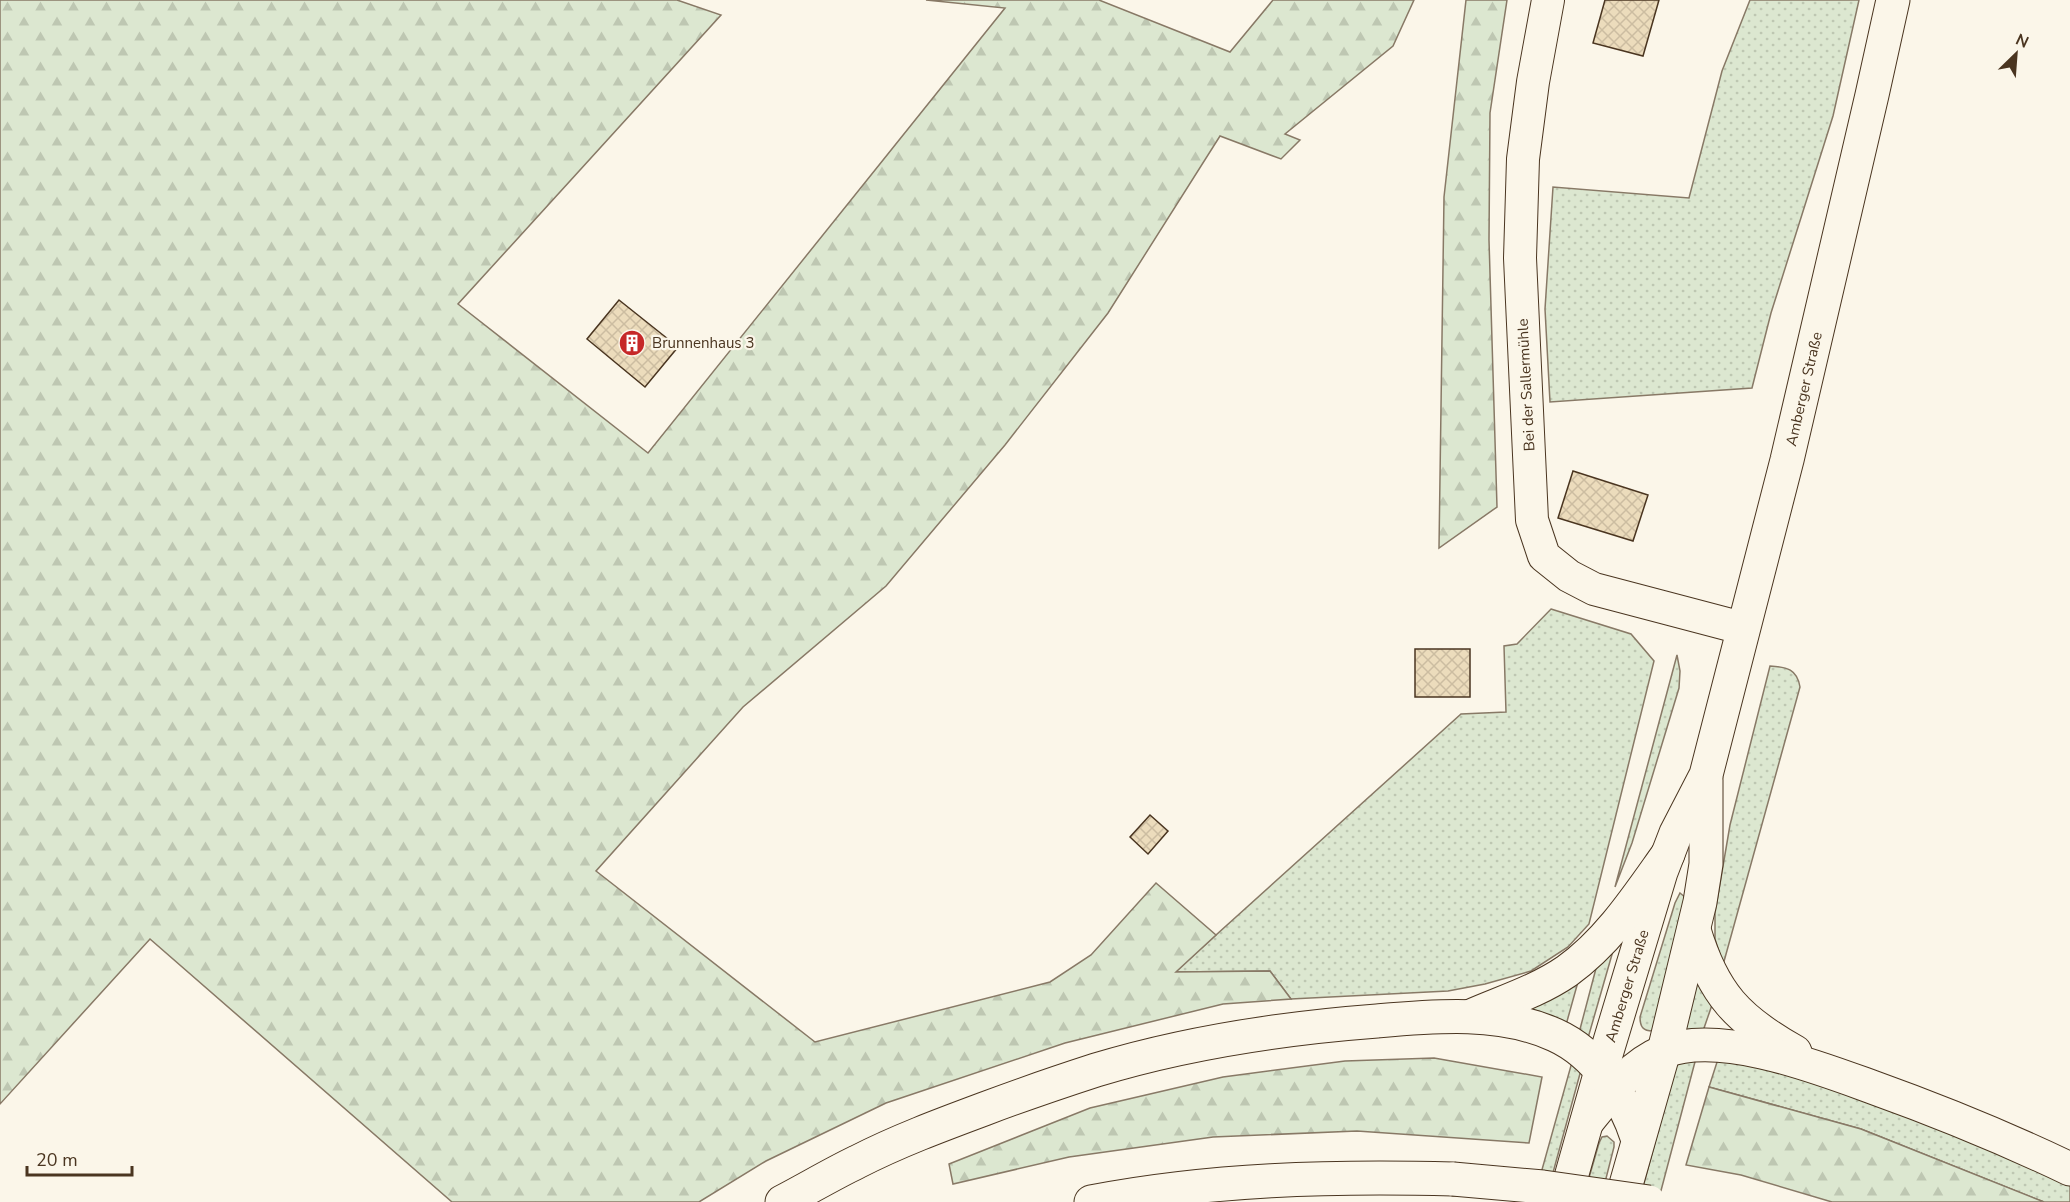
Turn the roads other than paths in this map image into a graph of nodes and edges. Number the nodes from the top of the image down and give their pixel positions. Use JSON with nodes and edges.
{"nodes":[{"id":1,"x":1548,"y":0,"type":"edge"},
{"id":2,"x":1893,"y":0,"type":"edge"},
{"id":3,"x":1742,"y":628,"type":"junction"},
{"id":4,"x":1706,"y":775,"type":"junction"},
{"id":5,"x":1668,"y":854,"type":"junction"},
{"id":6,"x":1694,"y":930,"type":"junction"},
{"id":7,"x":1470,"y":1017,"type":"junction"},
{"id":8,"x":1664,"y":1051,"type":"junction"},
{"id":9,"x":1833,"y":1073,"type":"junction"},
{"id":10,"x":1608,"y":1080,"type":"junction"},
{"id":11,"x":1638,"y":1140,"type":"junction"},
{"id":12,"x":2070,"y":1169,"type":"edge"},
{"id":13,"x":782,"y":1202,"type":"edge"},
{"id":14,"x":1091,"y":1202,"type":"edge"},
{"id":15,"x":1564,"y":1202,"type":"edge"},
{"id":16,"x":1621,"y":1202,"type":"edge"},
{"id":17,"x":1649,"y":1202,"type":"edge"}],
"edges":[{"from":1,"to":3,"type":"street","name":"Bei der Sallermühle"},
{"from":2,"to":3,"type":"main road","name":"Amberger Straße"},
{"from":3,"to":4,"type":"main road","name":"Amberger Straße"},
{"from":4,"to":5,"type":"main road","name":"Amberger Straße"},
{"from":4,"to":6,"type":"main road","name":"Amberger Straße"},
{"from":5,"to":7,"type":"main road"},
{"from":5,"to":10,"type":"main road","name":"Amberger Straße"},
{"from":6,"to":8,"type":"main road","name":"Amberger Straße"},
{"from":6,"to":9,"type":"main road"},
{"from":7,"to":10,"type":"main road"},
{"from":7,"to":13,"type":"main road"},
{"from":8,"to":9,"type":"main road"},
{"from":8,"to":10,"type":"main road"},
{"from":8,"to":11,"type":"main road","name":"Amberger Straße"},
{"from":9,"to":12,"type":"main road"},
{"from":10,"to":11,"type":"main road"},
{"from":10,"to":15,"type":"main road"},
{"from":11,"to":16,"type":"main road","name":"Amberger Straße"},
{"from":14,"to":17,"type":"main road","bridge":true}]}
